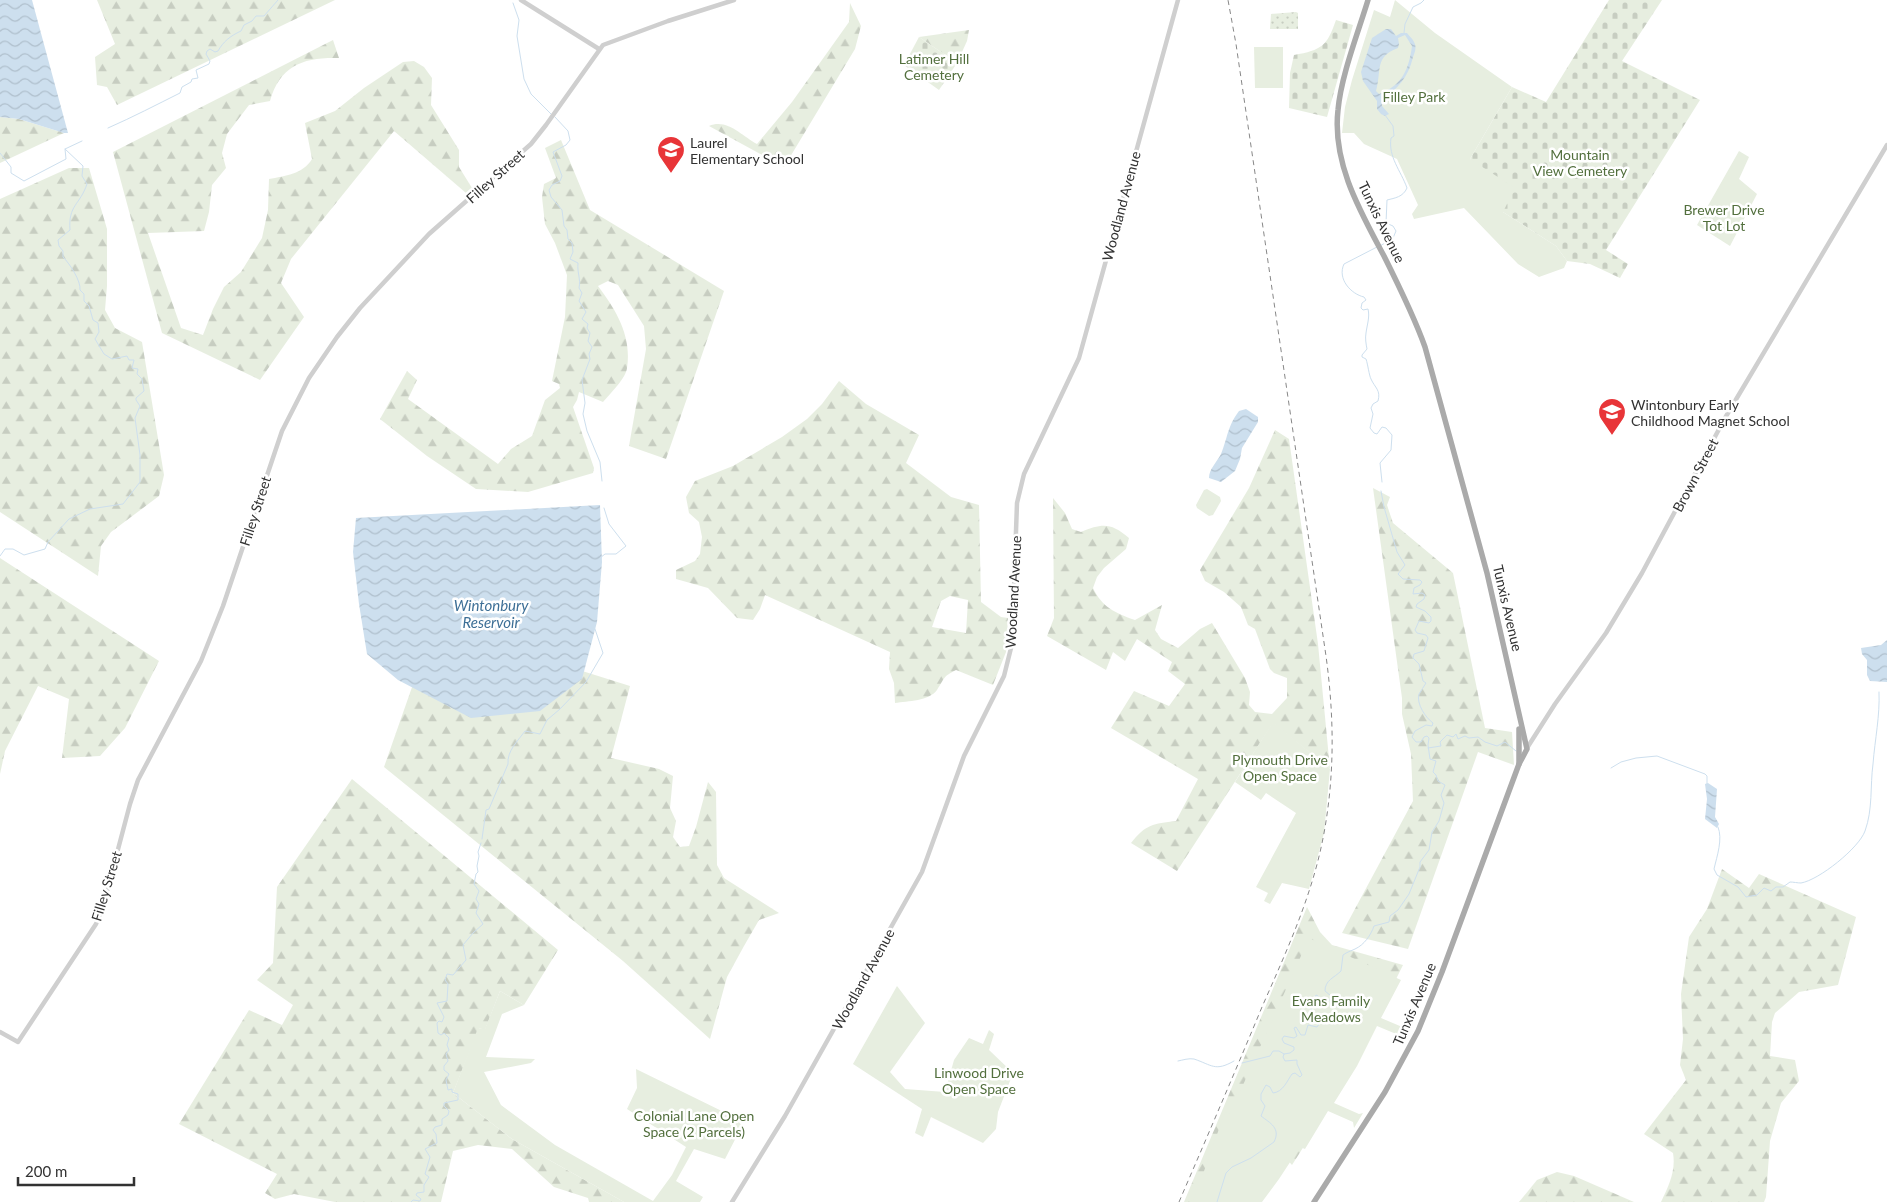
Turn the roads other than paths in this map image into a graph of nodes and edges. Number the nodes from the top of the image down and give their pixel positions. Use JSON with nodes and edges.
{"nodes":[{"id":1,"x":521,"y":0,"type":"edge"},
{"id":2,"x":734,"y":0,"type":"edge"},
{"id":3,"x":1178,"y":0,"type":"edge"},
{"id":4,"x":1368,"y":0,"type":"edge"},
{"id":5,"x":599,"y":49,"type":"junction"},
{"id":6,"x":1887,"y":145,"type":"edge"},
{"id":7,"x":1519,"y":710,"type":"junction"},
{"id":8,"x":1527,"y":750,"type":"junction"},
{"id":9,"x":1520,"y":764,"type":"junction"},
{"id":10,"x":0,"y":1032,"type":"edge"},
{"id":11,"x":732,"y":1202,"type":"edge"},
{"id":12,"x":1314,"y":1202,"type":"edge"}],
"edges":[{"from":1,"to":5,"type":"street"},
{"from":2,"to":5,"type":"street"},
{"from":3,"to":11,"type":"street","name":"Woodland Avenue"},
{"from":4,"to":7,"type":"main road","name":"Tunxis Avenue"},
{"from":5,"to":10,"type":"street","name":"Filley Street"},
{"from":6,"to":8,"type":"street","name":"Brown Street"},
{"from":7,"to":8,"type":"main road","name":"Tunxis Avenue"},
{"from":7,"to":9,"type":"main road"},
{"from":8,"to":9,"type":"main road","name":"Tunxis Avenue"},
{"from":9,"to":12,"type":"main road","name":"Tunxis Avenue"}]}
